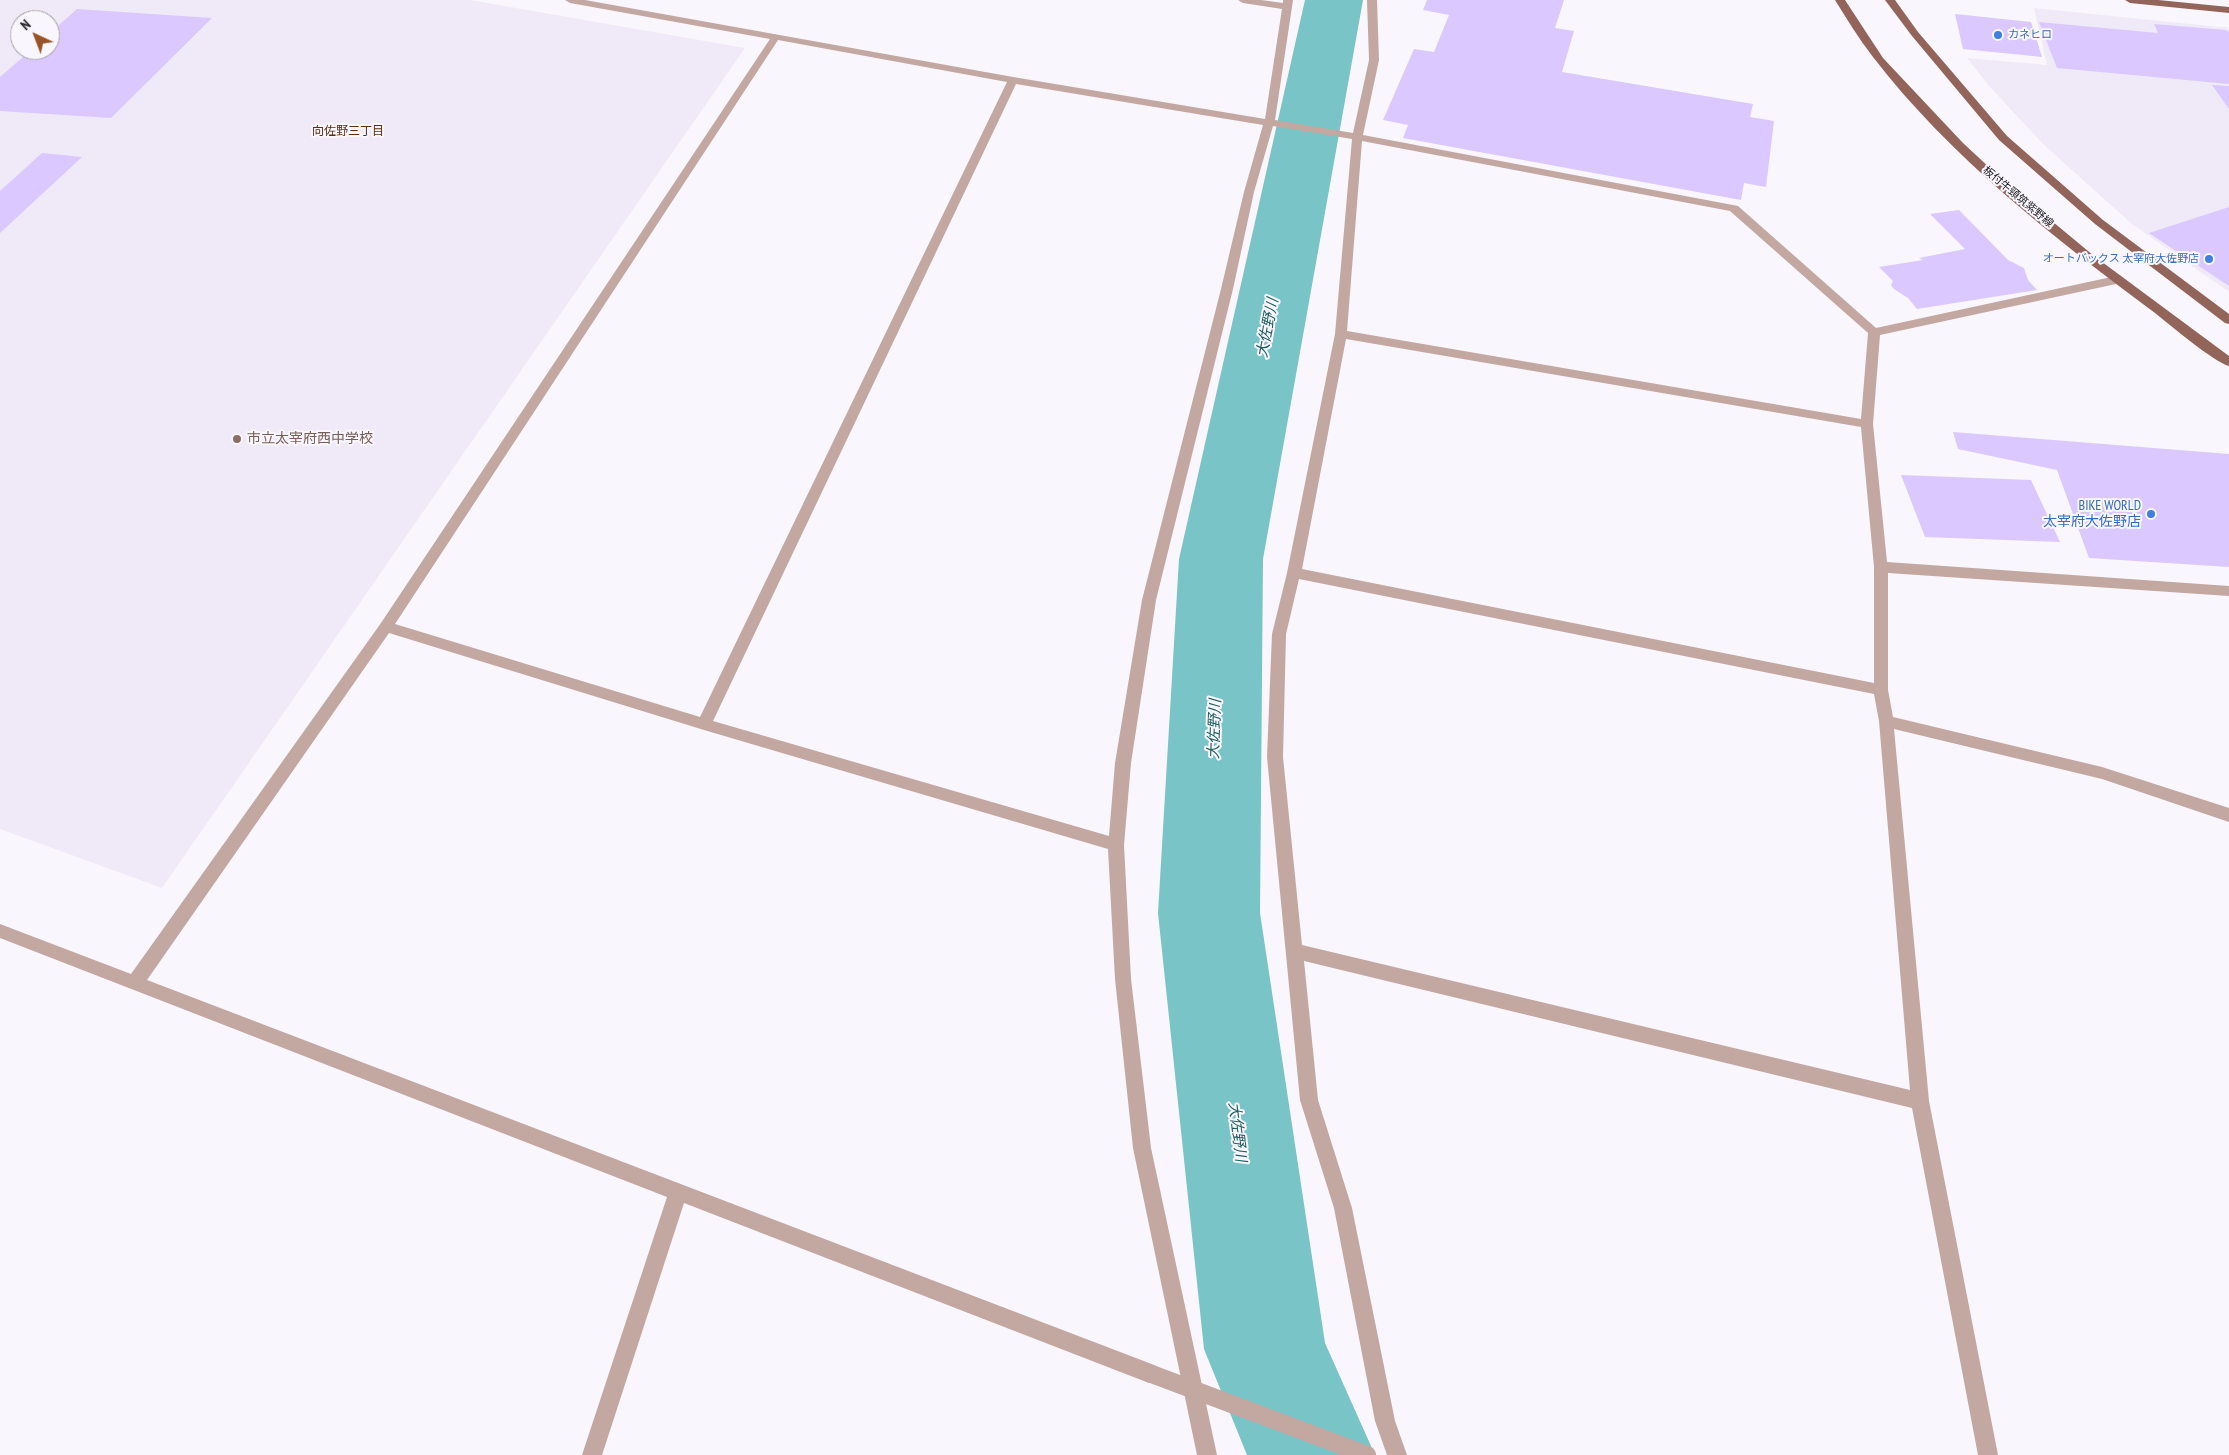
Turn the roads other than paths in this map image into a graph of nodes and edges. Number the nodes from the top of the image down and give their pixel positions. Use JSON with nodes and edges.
{"nodes":[{"id":1,"x":570,"y":0,"type":"edge"},
{"id":2,"x":1243,"y":0,"type":"edge"},
{"id":3,"x":1372,"y":0,"type":"edge"},
{"id":4,"x":1840,"y":0,"type":"edge"},
{"id":5,"x":1890,"y":0,"type":"edge"},
{"id":6,"x":2130,"y":0,"type":"edge"},
{"id":7,"x":1288,"y":3,"type":"edge"},
{"id":8,"x":2229,"y":10,"type":"edge"},
{"id":9,"x":775,"y":38,"type":"junction"},
{"id":10,"x":1013,"y":80,"type":"junction"},
{"id":11,"x":1269,"y":123,"type":"junction"},
{"id":12,"x":1356,"y":137,"type":"junction"},
{"id":13,"x":2116,"y":280,"type":"junction"},
{"id":14,"x":2229,"y":320,"type":"edge"},
{"id":15,"x":1874,"y":332,"type":"junction"},
{"id":16,"x":1341,"y":334,"type":"junction"},
{"id":17,"x":2229,"y":362,"type":"edge"},
{"id":18,"x":1867,"y":424,"type":"junction"},
{"id":19,"x":1881,"y":567,"type":"junction"},
{"id":20,"x":1294,"y":573,"type":"junction"},
{"id":21,"x":2229,"y":591,"type":"edge"},
{"id":22,"x":386,"y":628,"type":"junction"},
{"id":23,"x":1880,"y":690,"type":"junction"},
{"id":24,"x":1886,"y":721,"type":"junction"},
{"id":25,"x":704,"y":724,"type":"junction"},
{"id":26,"x":2229,"y":815,"type":"edge"},
{"id":27,"x":1116,"y":845,"type":"junction"},
{"id":28,"x":0,"y":931,"type":"edge"},
{"id":29,"x":1295,"y":951,"type":"junction"},
{"id":30,"x":135,"y":982,"type":"junction"},
{"id":31,"x":1920,"y":1101,"type":"junction"},
{"id":32,"x":678,"y":1193,"type":"junction"},
{"id":33,"x":592,"y":1455,"type":"edge"},
{"id":34,"x":1206,"y":1455,"type":"edge"},
{"id":35,"x":1367,"y":1455,"type":"edge"},
{"id":36,"x":1397,"y":1455,"type":"edge"},
{"id":37,"x":1988,"y":1455,"type":"edge"}],
"edges":[{"from":1,"to":9,"type":"street"},
{"from":2,"to":7,"type":"street"},
{"from":3,"to":12,"type":"street"},
{"from":4,"to":13,"type":"main road","name":"板付牛頸筑紫野線"},
{"from":5,"to":14,"type":"main road"},
{"from":6,"to":8,"type":"main road"},
{"from":7,"to":11,"type":"street"},
{"from":9,"to":10,"type":"street"},
{"from":9,"to":22,"type":"street"},
{"from":10,"to":11,"type":"street"},
{"from":10,"to":25,"type":"street"},
{"from":11,"to":12,"type":"street"},
{"from":11,"to":27,"type":"street"},
{"from":12,"to":15,"type":"street"},
{"from":12,"to":16,"type":"street"},
{"from":13,"to":15,"type":"street"},
{"from":13,"to":17,"type":"main road","name":"板付牛頸筑紫野線"},
{"from":15,"to":18,"type":"street"},
{"from":16,"to":18,"type":"street"},
{"from":16,"to":20,"type":"street"},
{"from":18,"to":19,"type":"street"},
{"from":19,"to":21,"type":"street"},
{"from":19,"to":23,"type":"street"},
{"from":20,"to":23,"type":"street"},
{"from":20,"to":29,"type":"street"},
{"from":22,"to":25,"type":"street"},
{"from":22,"to":30,"type":"street"},
{"from":23,"to":24,"type":"street"},
{"from":24,"to":26,"type":"street"},
{"from":24,"to":31,"type":"street"},
{"from":25,"to":27,"type":"street"},
{"from":27,"to":34,"type":"street"},
{"from":28,"to":30,"type":"street"},
{"from":29,"to":31,"type":"street"},
{"from":29,"to":36,"type":"street"},
{"from":30,"to":32,"type":"street"},
{"from":31,"to":37,"type":"street"},
{"from":32,"to":33,"type":"street"},
{"from":32,"to":35,"type":"street","bridge":true}]}
